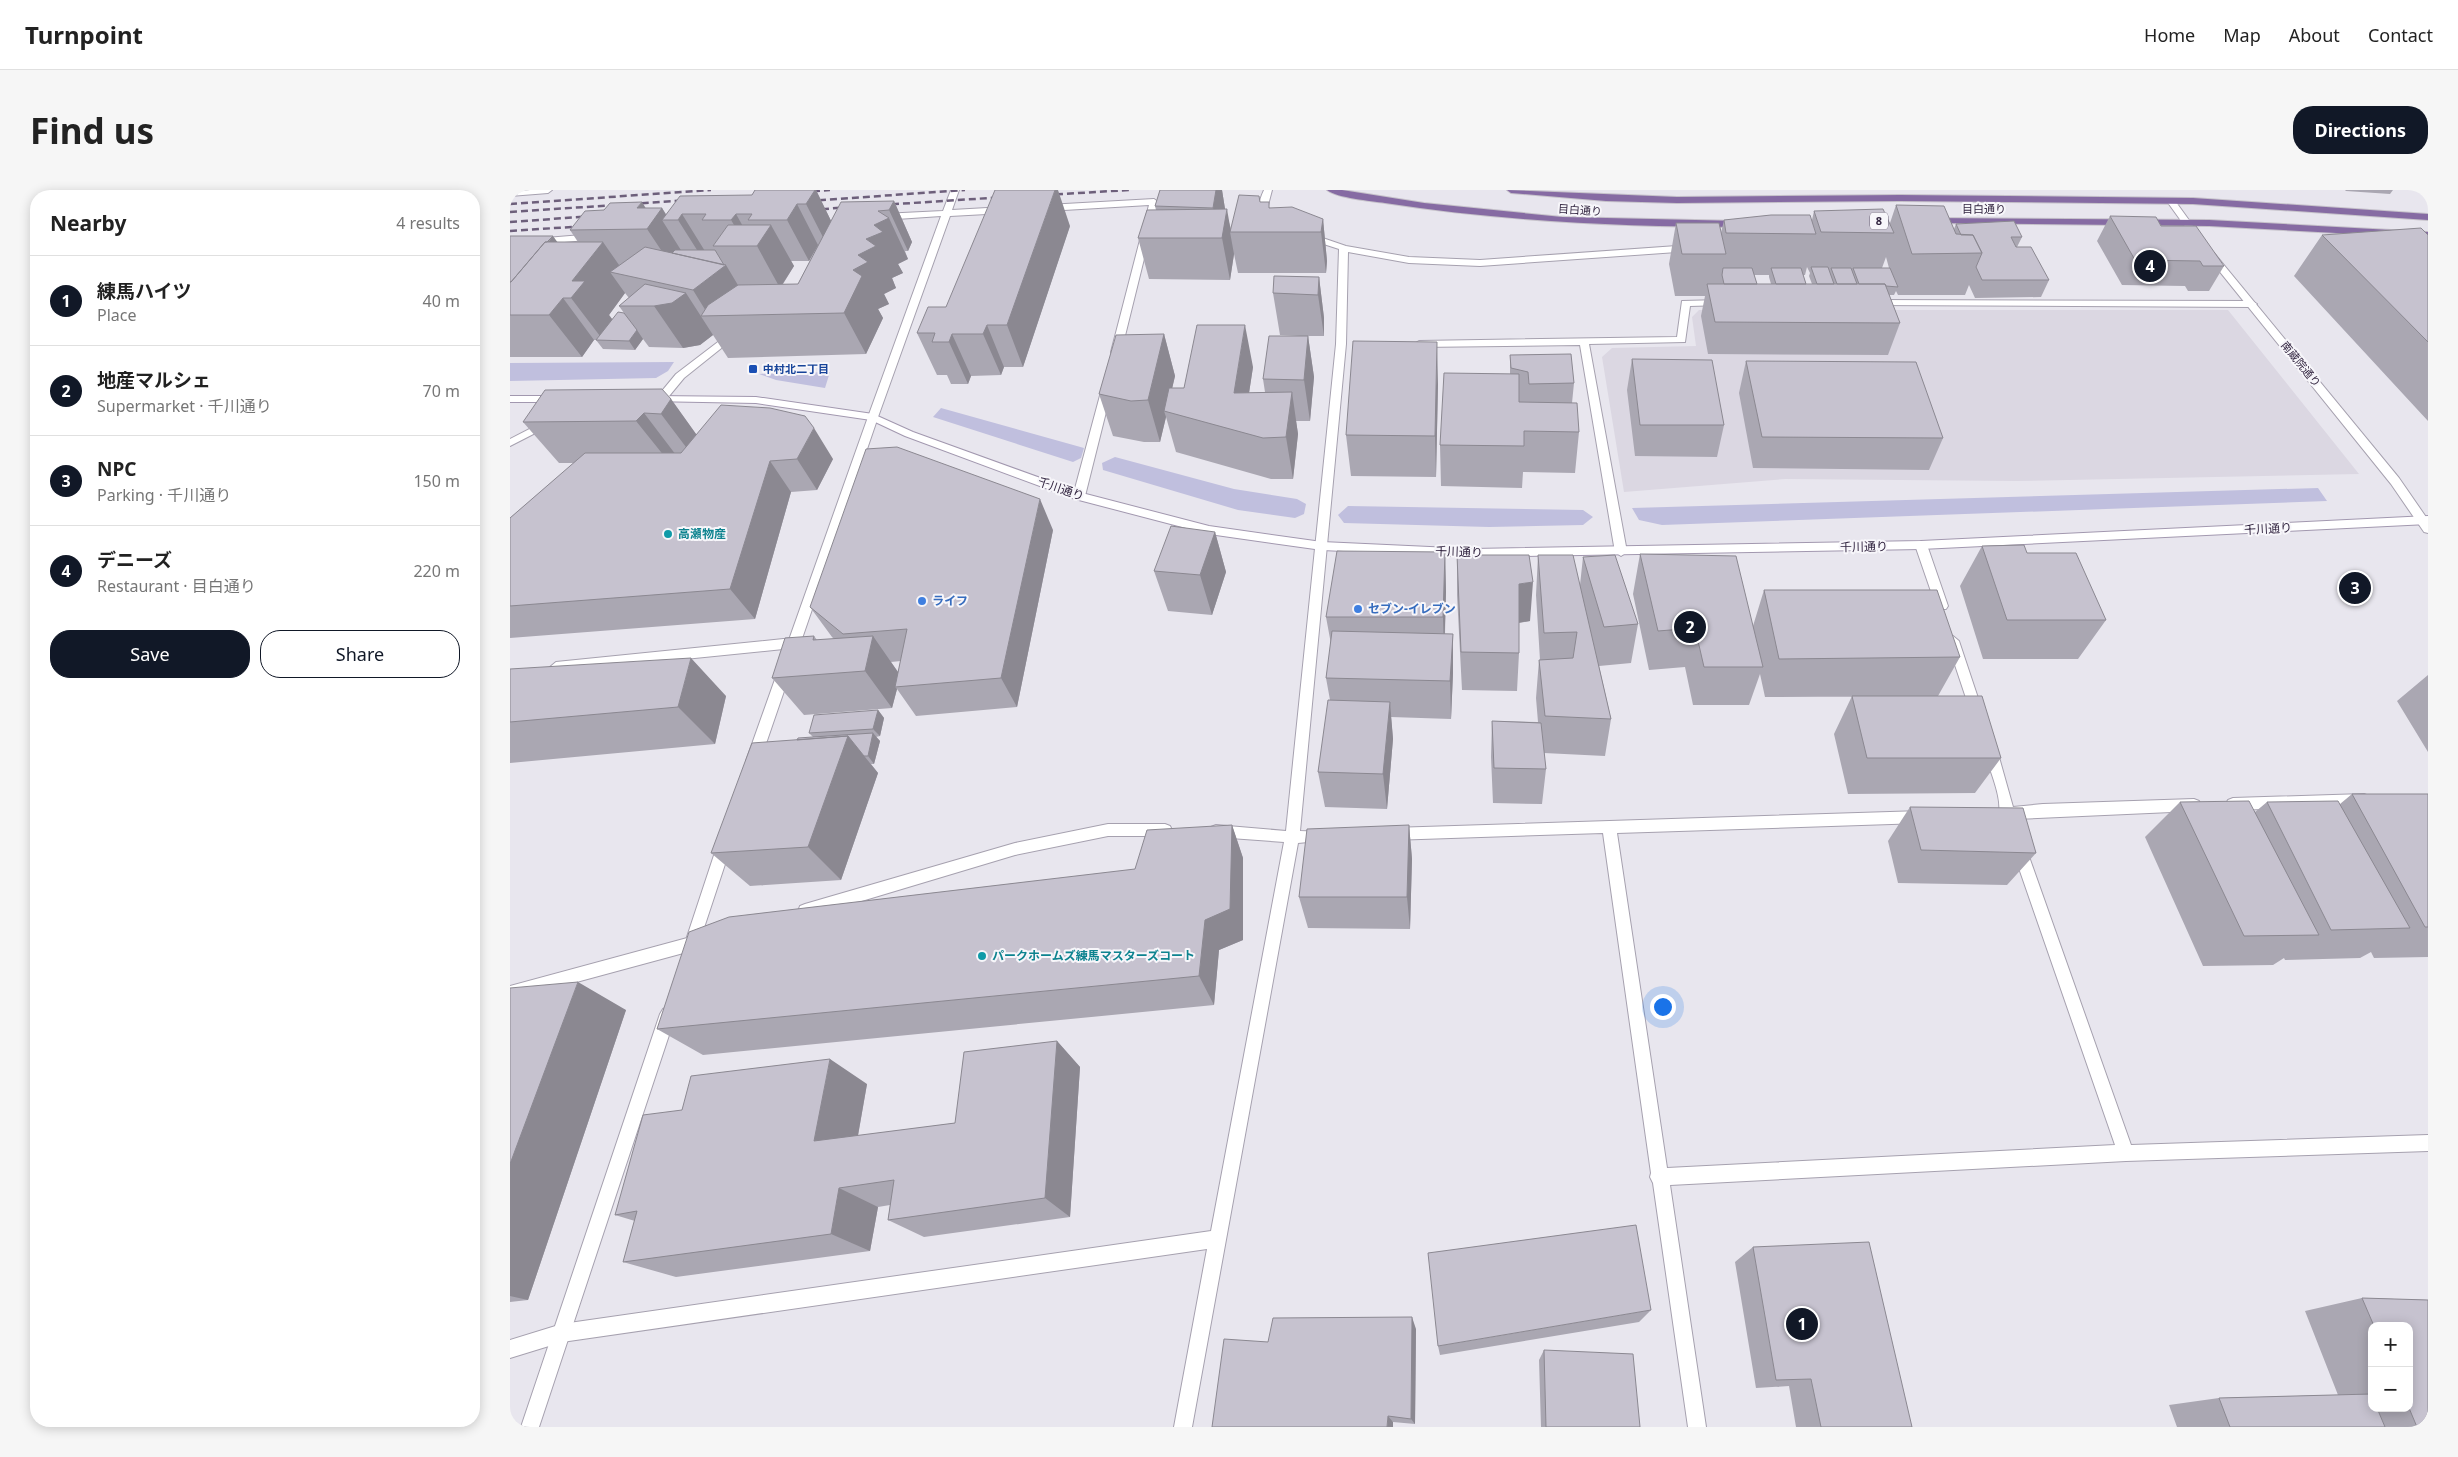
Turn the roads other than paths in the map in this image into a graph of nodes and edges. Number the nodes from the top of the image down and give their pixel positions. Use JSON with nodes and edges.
{"nodes":[{"id":1,"x":548,"y":190,"type":"edge"},
{"id":2,"x":955,"y":190,"type":"edge"},
{"id":3,"x":1268,"y":190,"type":"edge"},
{"id":4,"x":1331,"y":190,"type":"edge"},
{"id":5,"x":1511,"y":190,"type":"edge"},
{"id":6,"x":510,"y":193,"type":"edge"},
{"id":7,"x":2170,"y":200,"type":"junction"},
{"id":8,"x":1035,"y":208,"type":"edge"},
{"id":9,"x":1015,"y":210,"type":"edge"},
{"id":10,"x":946,"y":214,"type":"junction"},
{"id":11,"x":2428,"y":217,"type":"edge"},
{"id":12,"x":869,"y":218,"type":"edge"},
{"id":13,"x":1917,"y":220,"type":"edge"},
{"id":14,"x":2185,"y":223,"type":"junction"},
{"id":15,"x":1277,"y":224,"type":"edge"},
{"id":16,"x":1750,"y":224,"type":"edge"},
{"id":17,"x":1690,"y":232,"type":"junction"},
{"id":18,"x":1299,"y":233,"type":"edge"},
{"id":19,"x":2428,"y":235,"type":"edge"},
{"id":20,"x":606,"y":236,"type":"edge"},
{"id":21,"x":510,"y":244,"type":"edge"},
{"id":22,"x":1344,"y":248,"type":"junction"},
{"id":23,"x":1735,"y":303,"type":"edge"},
{"id":24,"x":1864,"y":303,"type":"edge"},
{"id":25,"x":2252,"y":304,"type":"junction"},
{"id":26,"x":741,"y":329,"type":"edge"},
{"id":27,"x":1584,"y":342,"type":"junction"},
{"id":28,"x":1409,"y":344,"type":"edge"},
{"id":29,"x":1113,"y":362,"type":"edge"},
{"id":30,"x":1108,"y":381,"type":"edge"},
{"id":31,"x":510,"y":399,"type":"edge"},
{"id":32,"x":566,"y":399,"type":"edge"},
{"id":33,"x":642,"y":399,"type":"edge"},
{"id":34,"x":661,"y":399,"type":"junction"},
{"id":35,"x":557,"y":416,"type":"edge"},
{"id":36,"x":873,"y":417,"type":"junction"},
{"id":37,"x":510,"y":444,"type":"edge"},
{"id":38,"x":1079,"y":496,"type":"junction"},
{"id":39,"x":2426,"y":524,"type":"edge"},
{"id":40,"x":1921,"y":545,"type":"junction"},
{"id":41,"x":1322,"y":546,"type":"junction"},
{"id":42,"x":1621,"y":552,"type":"junction"},
{"id":43,"x":793,"y":643,"type":"junction"},
{"id":44,"x":540,"y":668,"type":"edge"},
{"id":45,"x":1980,"y":722,"type":"edge"},
{"id":46,"x":1987,"y":740,"type":"edge"},
{"id":47,"x":748,"y":775,"type":"edge"},
{"id":48,"x":2382,"y":799,"type":"edge"},
{"id":49,"x":2007,"y":814,"type":"junction"},
{"id":50,"x":1987,"y":815,"type":"edge"},
{"id":51,"x":1937,"y":817,"type":"edge"},
{"id":52,"x":1608,"y":829,"type":"junction"},
{"id":53,"x":1176,"y":830,"type":"edge"},
{"id":54,"x":1206,"y":831,"type":"edge"},
{"id":55,"x":729,"y":832,"type":"edge"},
{"id":56,"x":1381,"y":834,"type":"edge"},
{"id":57,"x":1342,"y":835,"type":"edge"},
{"id":58,"x":1292,"y":836,"type":"junction"},
{"id":59,"x":787,"y":916,"type":"edge"},
{"id":60,"x":714,"y":938,"type":"edge"},
{"id":61,"x":691,"y":944,"type":"junction"},
{"id":62,"x":685,"y":964,"type":"edge"},
{"id":63,"x":510,"y":993,"type":"edge"},
{"id":64,"x":672,"y":1001,"type":"edge"},
{"id":65,"x":2428,"y":1143,"type":"edge"},
{"id":66,"x":2126,"y":1154,"type":"junction"},
{"id":67,"x":1658,"y":1177,"type":"junction"},
{"id":68,"x":1216,"y":1239,"type":"junction"},
{"id":69,"x":562,"y":1333,"type":"junction"},
{"id":70,"x":510,"y":1349,"type":"edge"},
{"id":71,"x":530,"y":1427,"type":"edge"},
{"id":72,"x":1183,"y":1427,"type":"edge"},
{"id":73,"x":1697,"y":1427,"type":"edge"}],
"edges":[{"from":1,"to":6,"type":"street"},
{"from":2,"to":10,"type":"street"},
{"from":3,"to":15,"type":"street"},
{"from":4,"to":17,"type":"main road","name":"目白通り"},
{"from":5,"to":7,"type":"main road","name":"目白通り","number":"8"},
{"from":7,"to":11,"type":"main road","name":"目白通り","number":"8"},
{"from":7,"to":14,"type":"street","name":"南蔵院通り"},
{"from":8,"to":29,"type":"street"},
{"from":9,"to":10,"type":"street"},
{"from":10,"to":12,"type":"street"},
{"from":10,"to":36,"type":"street"},
{"from":13,"to":14,"type":"main road","name":"目白通り"},
{"from":14,"to":19,"type":"main road","name":"目白通り"},
{"from":14,"to":25,"type":"street","name":"南蔵院通り"},
{"from":16,"to":17,"type":"main road","name":"目白通り"},
{"from":17,"to":22,"type":"street"},
{"from":18,"to":22,"type":"street"},
{"from":20,"to":21,"type":"street"},
{"from":22,"to":41,"type":"street"},
{"from":23,"to":27,"type":"street"},
{"from":24,"to":25,"type":"street"},
{"from":25,"to":39,"type":"street","name":"南蔵院通り"},
{"from":26,"to":34,"type":"street"},
{"from":27,"to":28,"type":"street"},
{"from":27,"to":42,"type":"street"},
{"from":30,"to":38,"type":"street"},
{"from":31,"to":32,"type":"street"},
{"from":33,"to":34,"type":"street","name":"千川通り"},
{"from":34,"to":36,"type":"street","name":"千川通り"},
{"from":35,"to":37,"type":"street"},
{"from":36,"to":38,"type":"street","name":"千川通り"},
{"from":36,"to":43,"type":"street"},
{"from":38,"to":41,"type":"street","name":"千川通り"},
{"from":39,"to":40,"type":"street","name":"千川通り"},
{"from":40,"to":42,"type":"street","name":"千川通り"},
{"from":40,"to":45,"type":"street"},
{"from":41,"to":42,"type":"street","name":"千川通り"},
{"from":41,"to":58,"type":"street"},
{"from":43,"to":44,"type":"street"},
{"from":43,"to":47,"type":"street"},
{"from":46,"to":49,"type":"street"},
{"from":48,"to":49,"type":"street"},
{"from":49,"to":50,"type":"street"},
{"from":49,"to":66,"type":"street"},
{"from":51,"to":52,"type":"street"},
{"from":52,"to":56,"type":"street"},
{"from":52,"to":67,"type":"street"},
{"from":53,"to":59,"type":"street"},
{"from":54,"to":58,"type":"street"},
{"from":55,"to":61,"type":"street"},
{"from":57,"to":58,"type":"street"},
{"from":58,"to":68,"type":"street"},
{"from":60,"to":61,"type":"street"},
{"from":61,"to":62,"type":"street"},
{"from":61,"to":63,"type":"street"},
{"from":64,"to":69,"type":"street"},
{"from":65,"to":66,"type":"street"},
{"from":66,"to":67,"type":"street"},
{"from":67,"to":73,"type":"street"},
{"from":68,"to":69,"type":"street"},
{"from":68,"to":72,"type":"street"},
{"from":69,"to":70,"type":"street"},
{"from":69,"to":71,"type":"street"}]}
